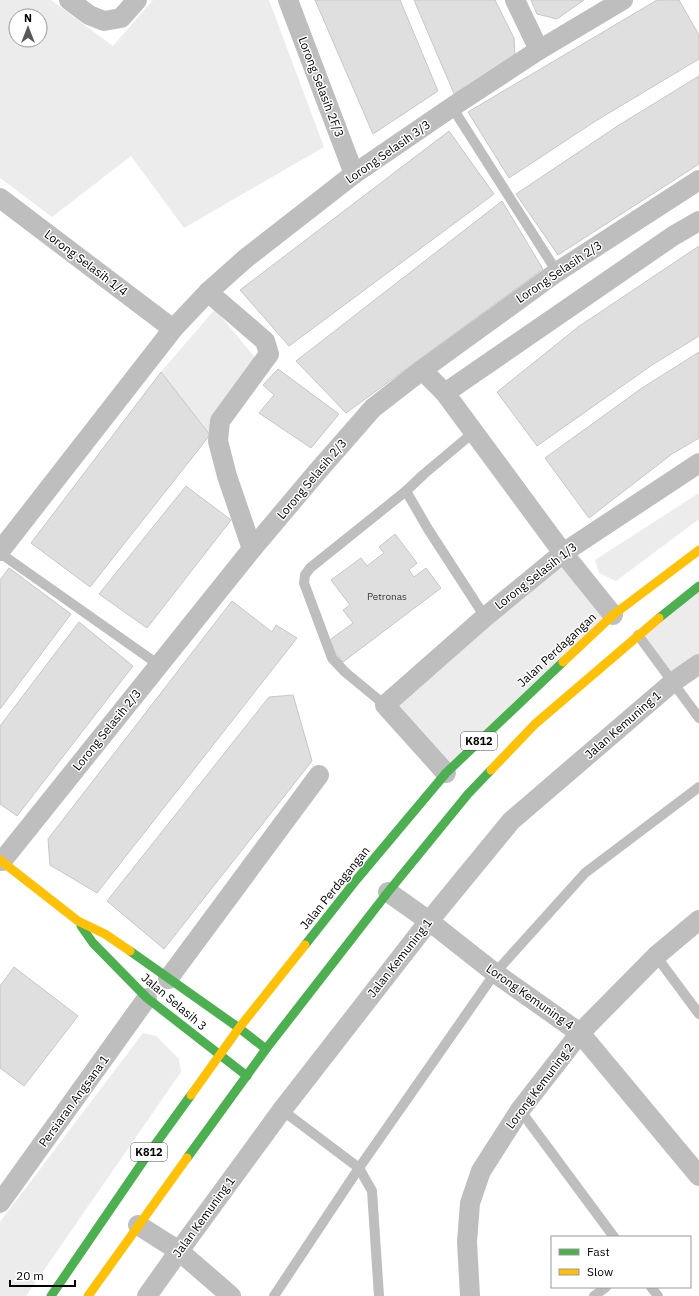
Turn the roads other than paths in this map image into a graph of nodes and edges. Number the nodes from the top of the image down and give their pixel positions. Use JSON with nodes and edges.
{"nodes":[{"id":1,"x":69,"y":0,"type":"edge"},
{"id":2,"x":137,"y":0,"type":"edge"},
{"id":3,"x":288,"y":0,"type":"edge"},
{"id":4,"x":515,"y":0,"type":"edge"},
{"id":5,"x":623,"y":0,"type":"edge"},
{"id":6,"x":539,"y":50,"type":"junction"},
{"id":7,"x":452,"y":107,"type":"junction"},
{"id":8,"x":354,"y":174,"type":"junction"},
{"id":9,"x":699,"y":180,"type":"edge"},
{"id":10,"x":3,"y":207,"type":"edge"},
{"id":11,"x":699,"y":221,"type":"edge"},
{"id":12,"x":557,"y":272,"type":"junction"},
{"id":13,"x":208,"y":292,"type":"junction"},
{"id":14,"x":173,"y":329,"type":"junction"},
{"id":15,"x":422,"y":370,"type":"junction"},
{"id":16,"x":445,"y":393,"type":"junction"},
{"id":17,"x":474,"y":432,"type":"junction"},
{"id":18,"x":699,"y":463,"type":"edge"},
{"id":19,"x":406,"y":490,"type":"junction"},
{"id":20,"x":252,"y":549,"type":"junction"},
{"id":21,"x":699,"y":550,"type":"edge"},
{"id":22,"x":0,"y":552,"type":"edge"},
{"id":23,"x":563,"y":553,"type":"junction"},
{"id":24,"x":699,"y":586,"type":"edge"},
{"id":25,"x":613,"y":615,"type":"junction"},
{"id":26,"x":485,"y":617,"type":"junction"},
{"id":27,"x":638,"y":635,"type":"junction"},
{"id":28,"x":699,"y":664,"type":"edge"},
{"id":29,"x":159,"y":665,"type":"junction"},
{"id":30,"x":673,"y":682,"type":"junction"},
{"id":31,"x":385,"y":705,"type":"junction"},
{"id":32,"x":699,"y":718,"type":"edge"},
{"id":33,"x":446,"y":773,"type":"junction"},
{"id":34,"x":320,"y":775,"type":"dead end"},
{"id":35,"x":699,"y":787,"type":"edge"},
{"id":36,"x":1,"y":860,"type":"edge"},
{"id":37,"x":388,"y":892,"type":"junction"},
{"id":38,"x":699,"y":920,"type":"edge"},
{"id":39,"x":78,"y":921,"type":"junction"},
{"id":40,"x":428,"y":921,"type":"junction"},
{"id":41,"x":656,"y":956,"type":"junction"},
{"id":42,"x":495,"y":973,"type":"junction"},
{"id":43,"x":168,"y":978,"type":"junction"},
{"id":44,"x":147,"y":998,"type":"junction"},
{"id":45,"x":699,"y":1014,"type":"edge"},
{"id":46,"x":239,"y":1028,"type":"junction"},
{"id":47,"x":580,"y":1033,"type":"junction"},
{"id":48,"x":266,"y":1050,"type":"junction"},
{"id":49,"x":220,"y":1054,"type":"junction"},
{"id":50,"x":247,"y":1076,"type":"junction"},
{"id":51,"x":282,"y":1110,"type":"junction"},
{"id":52,"x":520,"y":1110,"type":"junction"},
{"id":53,"x":359,"y":1168,"type":"junction"},
{"id":54,"x":699,"y":1176,"type":"edge"},
{"id":55,"x":1,"y":1200,"type":"edge"},
{"id":56,"x":138,"y":1225,"type":"junction"},
{"id":57,"x":613,"y":1236,"type":"edge"},
{"id":58,"x":179,"y":1251,"type":"junction"},
{"id":59,"x":605,"y":1288,"type":"edge"},
{"id":60,"x":652,"y":1288,"type":"edge"},
{"id":61,"x":51,"y":1296,"type":"edge"},
{"id":62,"x":88,"y":1296,"type":"edge"},
{"id":63,"x":147,"y":1296,"type":"edge"},
{"id":64,"x":231,"y":1296,"type":"edge"},
{"id":65,"x":274,"y":1296,"type":"edge"},
{"id":66,"x":379,"y":1296,"type":"edge"},
{"id":67,"x":470,"y":1296,"type":"edge"},
{"id":68,"x":594,"y":1296,"type":"edge"},
{"id":69,"x":658,"y":1296,"type":"edge"}],
"edges":[{"from":1,"to":2,"type":"street"},
{"from":3,"to":8,"type":"street","name":"Lorong Selasih 2F/3"},
{"from":4,"to":6,"type":"street"},
{"from":5,"to":6,"type":"street","name":"Lorong Selasih 3/3"},
{"from":6,"to":7,"type":"street","name":"Lorong Selasih 3/3"},
{"from":7,"to":8,"type":"street","name":"Lorong Selasih 3/3"},
{"from":7,"to":12,"type":"lane"},
{"from":8,"to":13,"type":"street","name":"Lorong Selasih 3/3"},
{"from":9,"to":12,"type":"street","name":"Lorong Selasih 2/3"},
{"from":10,"to":14,"type":"street","name":"Lorong Selasih 1/4"},
{"from":11,"to":16,"type":"street"},
{"from":12,"to":15,"type":"street","name":"Lorong Selasih 2/3"},
{"from":13,"to":14,"type":"street","name":"Lorong Selasih 3/3"},
{"from":13,"to":20,"type":"street"},
{"from":14,"to":22,"type":"street"},
{"from":15,"to":16,"type":"street"},
{"from":15,"to":20,"type":"street","name":"Lorong Selasih 2/3"},
{"from":16,"to":17,"type":"street"},
{"from":17,"to":19,"type":"lane"},
{"from":17,"to":23,"type":"street"},
{"from":18,"to":23,"type":"street","name":"Lorong Selasih 1/3"},
{"from":19,"to":26,"type":"lane"},
{"from":19,"to":31,"type":"lane"},
{"from":20,"to":29,"type":"street","name":"Lorong Selasih 2/3"},
{"from":21,"to":25,"type":"main road","name":"Jalan Perdagangan","number":"K812"},
{"from":22,"to":29,"type":"lane"},
{"from":23,"to":25,"type":"street"},
{"from":23,"to":26,"type":"street","name":"Lorong Selasih 1/3"},
{"from":24,"to":27,"type":"main road","number":"K812"},
{"from":25,"to":33,"type":"main road","name":"Jalan Perdagangan","number":"K812"},
{"from":26,"to":31,"type":"street","name":"Lorong Selasih 1/3"},
{"from":27,"to":30,"type":"lane"},
{"from":27,"to":37,"type":"main road","number":"K812"},
{"from":28,"to":30,"type":"street","name":"Jalan Kemuning 1"},
{"from":29,"to":36,"type":"street","name":"Lorong Selasih 2/3"},
{"from":30,"to":32,"type":"lane"},
{"from":30,"to":40,"type":"street","name":"Jalan Kemuning 1"},
{"from":31,"to":33,"type":"street"},
{"from":33,"to":46,"type":"main road","name":"Jalan Perdagangan","number":"K812"},
{"from":34,"to":43,"type":"street"},
{"from":35,"to":42,"type":"lane"},
{"from":36,"to":39,"type":"main road","name":"Jalan Selasih 3"},
{"from":37,"to":40,"type":"street","name":"Lorong Kemuning 4"},
{"from":37,"to":48,"type":"main road","number":"K812"},
{"from":38,"to":41,"type":"street","name":"Lorong Kemuning 2"},
{"from":39,"to":43,"type":"main road","name":"Jalan Selasih 3"},
{"from":39,"to":44,"type":"main road","name":"Jalan Selasih 3"},
{"from":40,"to":42,"type":"street","name":"Lorong Kemuning 4"},
{"from":40,"to":51,"type":"street","name":"Jalan Kemuning 1"},
{"from":41,"to":45,"type":"lane"},
{"from":41,"to":47,"type":"street","name":"Lorong Kemuning 2"},
{"from":42,"to":47,"type":"street","name":"Lorong Kemuning 4"},
{"from":42,"to":53,"type":"lane"},
{"from":43,"to":46,"type":"main road","name":"Jalan Selasih 3"},
{"from":44,"to":49,"type":"main road","name":"Jalan Selasih 3"},
{"from":44,"to":55,"type":"street","name":"Persiaran Angsana 1"},
{"from":46,"to":48,"type":"main road","name":"Jalan Selasih 3"},
{"from":46,"to":49,"type":"main road","name":"Jalan Perdagangan","number":"K812"},
{"from":47,"to":52,"type":"street","name":"Lorong Kemuning 2"},
{"from":47,"to":54,"type":"street","name":"Lorong Kemuning 4"},
{"from":48,"to":50,"type":"main road","number":"K812"},
{"from":49,"to":50,"type":"main road","name":"Jalan Selasih 3"},
{"from":49,"to":61,"type":"main road","name":"Jalan Perdagangan","number":"K812"},
{"from":50,"to":56,"type":"main road","number":"K812"},
{"from":51,"to":53,"type":"lane"},
{"from":51,"to":58,"type":"street","name":"Jalan Kemuning 1"},
{"from":52,"to":57,"type":"lane"},
{"from":52,"to":67,"type":"street","name":"Lorong Kemuning 2"},
{"from":53,"to":65,"type":"lane"},
{"from":53,"to":66,"type":"lane"},
{"from":56,"to":58,"type":"street"},
{"from":56,"to":62,"type":"main road","number":"K812"},
{"from":58,"to":63,"type":"street","name":"Jalan Kemuning 1"},
{"from":58,"to":64,"type":"street"},
{"from":59,"to":68,"type":"lane"},
{"from":60,"to":69,"type":"lane"}]}
